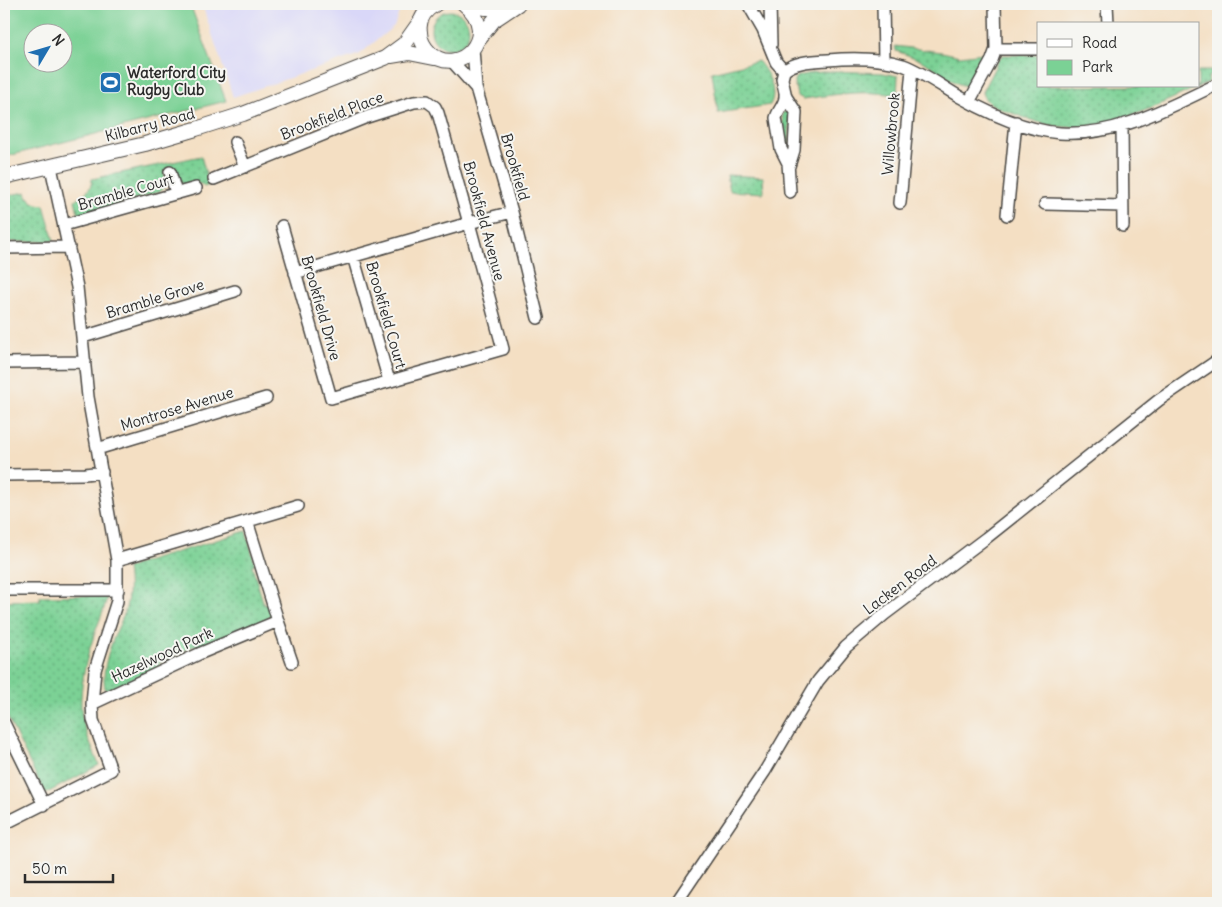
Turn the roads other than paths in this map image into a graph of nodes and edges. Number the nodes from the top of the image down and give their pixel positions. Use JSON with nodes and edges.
{"nodes":[{"id":1,"x":465,"y":4,"type":"edge"},
{"id":2,"x":518,"y":4,"type":"edge"},
{"id":3,"x":748,"y":4,"type":"edge"},
{"id":4,"x":770,"y":4,"type":"edge"},
{"id":5,"x":883,"y":4,"type":"edge"},
{"id":6,"x":995,"y":4,"type":"edge"},
{"id":7,"x":1108,"y":4,"type":"edge"},
{"id":8,"x":427,"y":10,"type":"edge"},
{"id":9,"x":1108,"y":22,"type":"edge"},
{"id":10,"x":475,"y":46,"type":"junction"},
{"id":11,"x":1037,"y":49,"type":"edge"},
{"id":12,"x":996,"y":50,"type":"junction"},
{"id":13,"x":773,"y":56,"type":"junction"},
{"id":14,"x":385,"y":58,"type":"junction"},
{"id":15,"x":446,"y":60,"type":"junction"},
{"id":16,"x":884,"y":61,"type":"junction"},
{"id":17,"x":912,"y":68,"type":"junction"},
{"id":18,"x":784,"y":71,"type":"junction"},
{"id":19,"x":1218,"y":84,"type":"edge"},
{"id":20,"x":476,"y":88,"type":"junction"},
{"id":21,"x":785,"y":95,"type":"junction"},
{"id":22,"x":970,"y":102,"type":"junction"},
{"id":23,"x":431,"y":103,"type":"joint"},
{"id":24,"x":1016,"y":122,"type":"junction"},
{"id":25,"x":1122,"y":125,"type":"junction"},
{"id":26,"x":235,"y":142,"type":"dead end"},
{"id":27,"x":789,"y":166,"type":"junction"},
{"id":28,"x":51,"y":167,"type":"junction"},
{"id":29,"x":244,"y":167,"type":"junction"},
{"id":30,"x":170,"y":172,"type":"dead end"},
{"id":31,"x":4,"y":177,"type":"edge"},
{"id":32,"x":214,"y":179,"type":"dead end"},
{"id":33,"x":196,"y":188,"type":"dead end"},
{"id":34,"x":790,"y":192,"type":"dead end"},
{"id":35,"x":176,"y":193,"type":"junction"},
{"id":36,"x":900,"y":203,"type":"dead end"},
{"id":37,"x":1045,"y":204,"type":"dead end"},
{"id":38,"x":1122,"y":206,"type":"junction"},
{"id":39,"x":512,"y":212,"type":"junction"},
{"id":40,"x":1008,"y":215,"type":"dead end"},
{"id":41,"x":470,"y":223,"type":"junction"},
{"id":42,"x":64,"y":225,"type":"junction"},
{"id":43,"x":282,"y":226,"type":"dead end"},
{"id":44,"x":1123,"y":226,"type":"dead end"},
{"id":45,"x":69,"y":247,"type":"junction"},
{"id":46,"x":4,"y":248,"type":"edge"},
{"id":47,"x":353,"y":256,"type":"junction"},
{"id":48,"x":295,"y":273,"type":"junction"},
{"id":49,"x":235,"y":291,"type":"dead end"},
{"id":50,"x":538,"y":318,"type":"dead end"},
{"id":51,"x":83,"y":337,"type":"junction"},
{"id":52,"x":1218,"y":360,"type":"edge"},
{"id":53,"x":85,"y":362,"type":"junction"},
{"id":54,"x":4,"y":363,"type":"edge"},
{"id":55,"x":389,"y":382,"type":"junction"},
{"id":56,"x":266,"y":398,"type":"dead end"},
{"id":57,"x":331,"y":398,"type":"joint"},
{"id":58,"x":97,"y":449,"type":"junction"},
{"id":59,"x":102,"y":472,"type":"junction"},
{"id":60,"x":4,"y":475,"type":"edge"},
{"id":61,"x":298,"y":506,"type":"dead end"},
{"id":62,"x":247,"y":521,"type":"junction"},
{"id":63,"x":118,"y":560,"type":"junction"},
{"id":64,"x":4,"y":590,"type":"edge"},
{"id":65,"x":118,"y":590,"type":"junction"},
{"id":66,"x":278,"y":621,"type":"junction"},
{"id":67,"x":292,"y":662,"type":"dead end"},
{"id":68,"x":92,"y":704,"type":"junction"},
{"id":69,"x":4,"y":724,"type":"edge"},
{"id":70,"x":44,"y":805,"type":"junction"},
{"id":71,"x":4,"y":824,"type":"edge"},
{"id":72,"x":676,"y":903,"type":"edge"}],
"edges":[{"from":1,"to":2,"type":"street"},
{"from":1,"to":10,"type":"street"},
{"from":2,"to":10,"type":"street"},
{"from":3,"to":13,"type":"street"},
{"from":4,"to":13,"type":"street"},
{"from":5,"to":16,"type":"street"},
{"from":6,"to":12,"type":"street"},
{"from":7,"to":9,"type":"street"},
{"from":8,"to":14,"type":"street","name":"Kilbarry Road"},
{"from":8,"to":15,"type":"street"},
{"from":10,"to":15,"type":"street"},
{"from":10,"to":20,"type":"street","name":"Brookfield"},
{"from":11,"to":12,"type":"street"},
{"from":12,"to":22,"type":"street"},
{"from":13,"to":18,"type":"street"},
{"from":14,"to":15,"type":"street","name":"Kilbarry Road"},
{"from":14,"to":28,"type":"street","name":"Kilbarry Road"},
{"from":15,"to":20,"type":"street","name":"Brookfield"},
{"from":16,"to":17,"type":"street"},
{"from":16,"to":18,"type":"street"},
{"from":17,"to":22,"type":"street"},
{"from":17,"to":36,"type":"street","name":"Willowbrook"},
{"from":18,"to":21,"type":"street"},
{"from":19,"to":25,"type":"street"},
{"from":20,"to":39,"type":"street","name":"Brookfield"},
{"from":21,"to":27,"type":"street"},
{"from":21,"to":27,"type":"street"},
{"from":22,"to":24,"type":"street"},
{"from":23,"to":29,"type":"street","name":"Brookfield Place"},
{"from":23,"to":41,"type":"street","name":"Brookfield Avenue"},
{"from":24,"to":25,"type":"street"},
{"from":24,"to":40,"type":"street"},
{"from":25,"to":38,"type":"street"},
{"from":26,"to":29,"type":"street"},
{"from":27,"to":34,"type":"street"},
{"from":28,"to":31,"type":"street","name":"Kilbarry Road"},
{"from":28,"to":42,"type":"street","name":"Hazelwood Park"},
{"from":29,"to":32,"type":"street","name":"Brookfield Place"},
{"from":30,"to":35,"type":"street"},
{"from":33,"to":35,"type":"street","name":"Bramble Court"},
{"from":35,"to":42,"type":"street","name":"Bramble Court"},
{"from":37,"to":38,"type":"street"},
{"from":38,"to":44,"type":"street"},
{"from":39,"to":41,"type":"street","name":"Brookfield"},
{"from":39,"to":50,"type":"street"},
{"from":41,"to":47,"type":"street","name":"Brookfield Court"},
{"from":41,"to":55,"type":"street","name":"Brookfield Avenue"},
{"from":42,"to":45,"type":"street","name":"Hazelwood Park"},
{"from":43,"to":48,"type":"street","name":"Brookfield Drive"},
{"from":45,"to":46,"type":"street"},
{"from":45,"to":51,"type":"street","name":"Hazelwood Park"},
{"from":47,"to":48,"type":"street","name":"Brookfield Court"},
{"from":47,"to":55,"type":"street","name":"Brookfield Court"},
{"from":48,"to":57,"type":"street","name":"Brookfield Drive"},
{"from":49,"to":51,"type":"street","name":"Bramble Grove"},
{"from":51,"to":53,"type":"street","name":"Hazelwood Park"},
{"from":52,"to":72,"type":"street","name":"Lacken Road"},
{"from":53,"to":54,"type":"street"},
{"from":53,"to":58,"type":"street","name":"Hazelwood Park"},
{"from":55,"to":57,"type":"street","name":"Brookfield Court"},
{"from":56,"to":58,"type":"street","name":"Montrose Avenue"},
{"from":58,"to":59,"type":"street","name":"Hazelwood Park"},
{"from":59,"to":60,"type":"street"},
{"from":59,"to":63,"type":"street","name":"Hazelwood Park"},
{"from":61,"to":62,"type":"street"},
{"from":62,"to":63,"type":"street"},
{"from":62,"to":66,"type":"street"},
{"from":63,"to":65,"type":"street","name":"Hazelwood Park"},
{"from":64,"to":65,"type":"street"},
{"from":65,"to":68,"type":"street","name":"Hazelwood Park"},
{"from":66,"to":67,"type":"street"},
{"from":66,"to":68,"type":"street","name":"Hazelwood Park"},
{"from":68,"to":70,"type":"street"},
{"from":69,"to":70,"type":"street"},
{"from":70,"to":71,"type":"street"}]}
